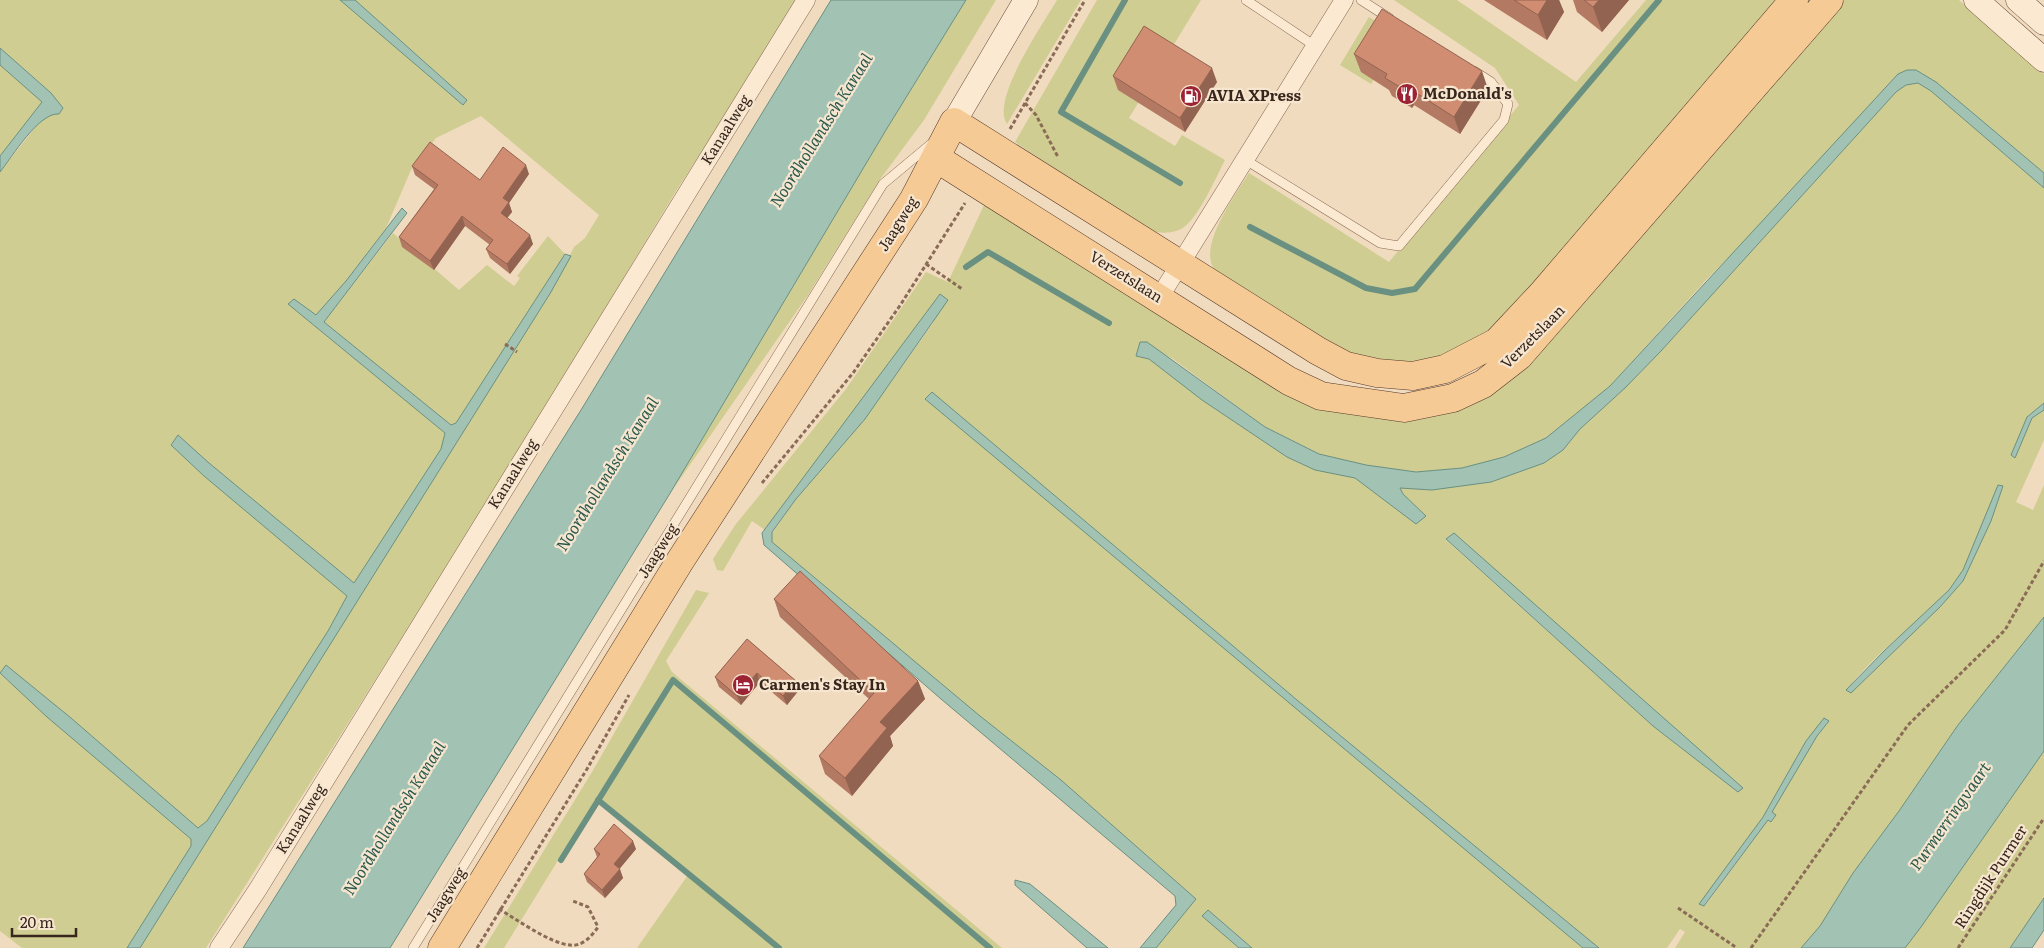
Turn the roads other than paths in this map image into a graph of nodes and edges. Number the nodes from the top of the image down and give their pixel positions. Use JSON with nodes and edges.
{"nodes":[{"id":1,"x":806,"y":0,"type":"edge"},
{"id":2,"x":1026,"y":0,"type":"edge"},
{"id":3,"x":1246,"y":0,"type":"edge"},
{"id":4,"x":1344,"y":0,"type":"edge"},
{"id":5,"x":1361,"y":0,"type":"edge"},
{"id":6,"x":1794,"y":0,"type":"edge"},
{"id":7,"x":1829,"y":0,"type":"edge"},
{"id":8,"x":1976,"y":0,"type":"edge"},
{"id":9,"x":2018,"y":0,"type":"edge"},
{"id":10,"x":1394,"y":20,"type":"edge"},
{"id":11,"x":2044,"y":23,"type":"edge"},
{"id":12,"x":1315,"y":46,"type":"junction"},
{"id":13,"x":2044,"y":60,"type":"edge"},
{"id":14,"x":1467,"y":67,"type":"edge"},
{"id":15,"x":954,"y":122,"type":"junction"},
{"id":16,"x":1244,"y":159,"type":"junction"},
{"id":17,"x":924,"y":160,"type":"junction"},
{"id":18,"x":1179,"y":264,"type":"junction"},
{"id":19,"x":1159,"y":298,"type":"junction"},
{"id":20,"x":219,"y":948,"type":"edge"},
{"id":21,"x":413,"y":948,"type":"edge"},
{"id":22,"x":442,"y":948,"type":"edge"}],
"edges":[{"from":1,"to":20,"type":"street","name":"Kanaalweg"},
{"from":2,"to":15,"type":"main road","name":"Jaagweg"},
{"from":3,"to":12,"type":"lane"},
{"from":4,"to":12,"type":"street"},
{"from":5,"to":10,"type":"lane"},
{"from":6,"to":18,"type":"main road","name":"Verzetslaan"},
{"from":7,"to":19,"type":"main road","name":"Verzetslaan"},
{"from":8,"to":13,"type":"main road"},
{"from":9,"to":11,"type":"main road"},
{"from":12,"to":16,"type":"street"},
{"from":14,"to":16,"type":"lane"},
{"from":15,"to":17,"type":"main road","name":"Jaagweg"},
{"from":15,"to":18,"type":"main road","name":"Verzetslaan"},
{"from":16,"to":18,"type":"street"},
{"from":17,"to":19,"type":"main road","name":"Verzetslaan"},
{"from":17,"to":21,"type":"lane","name":"Jaagweg"},
{"from":17,"to":22,"type":"main road","name":"Jaagweg"},
{"from":18,"to":19,"type":"street"}]}
